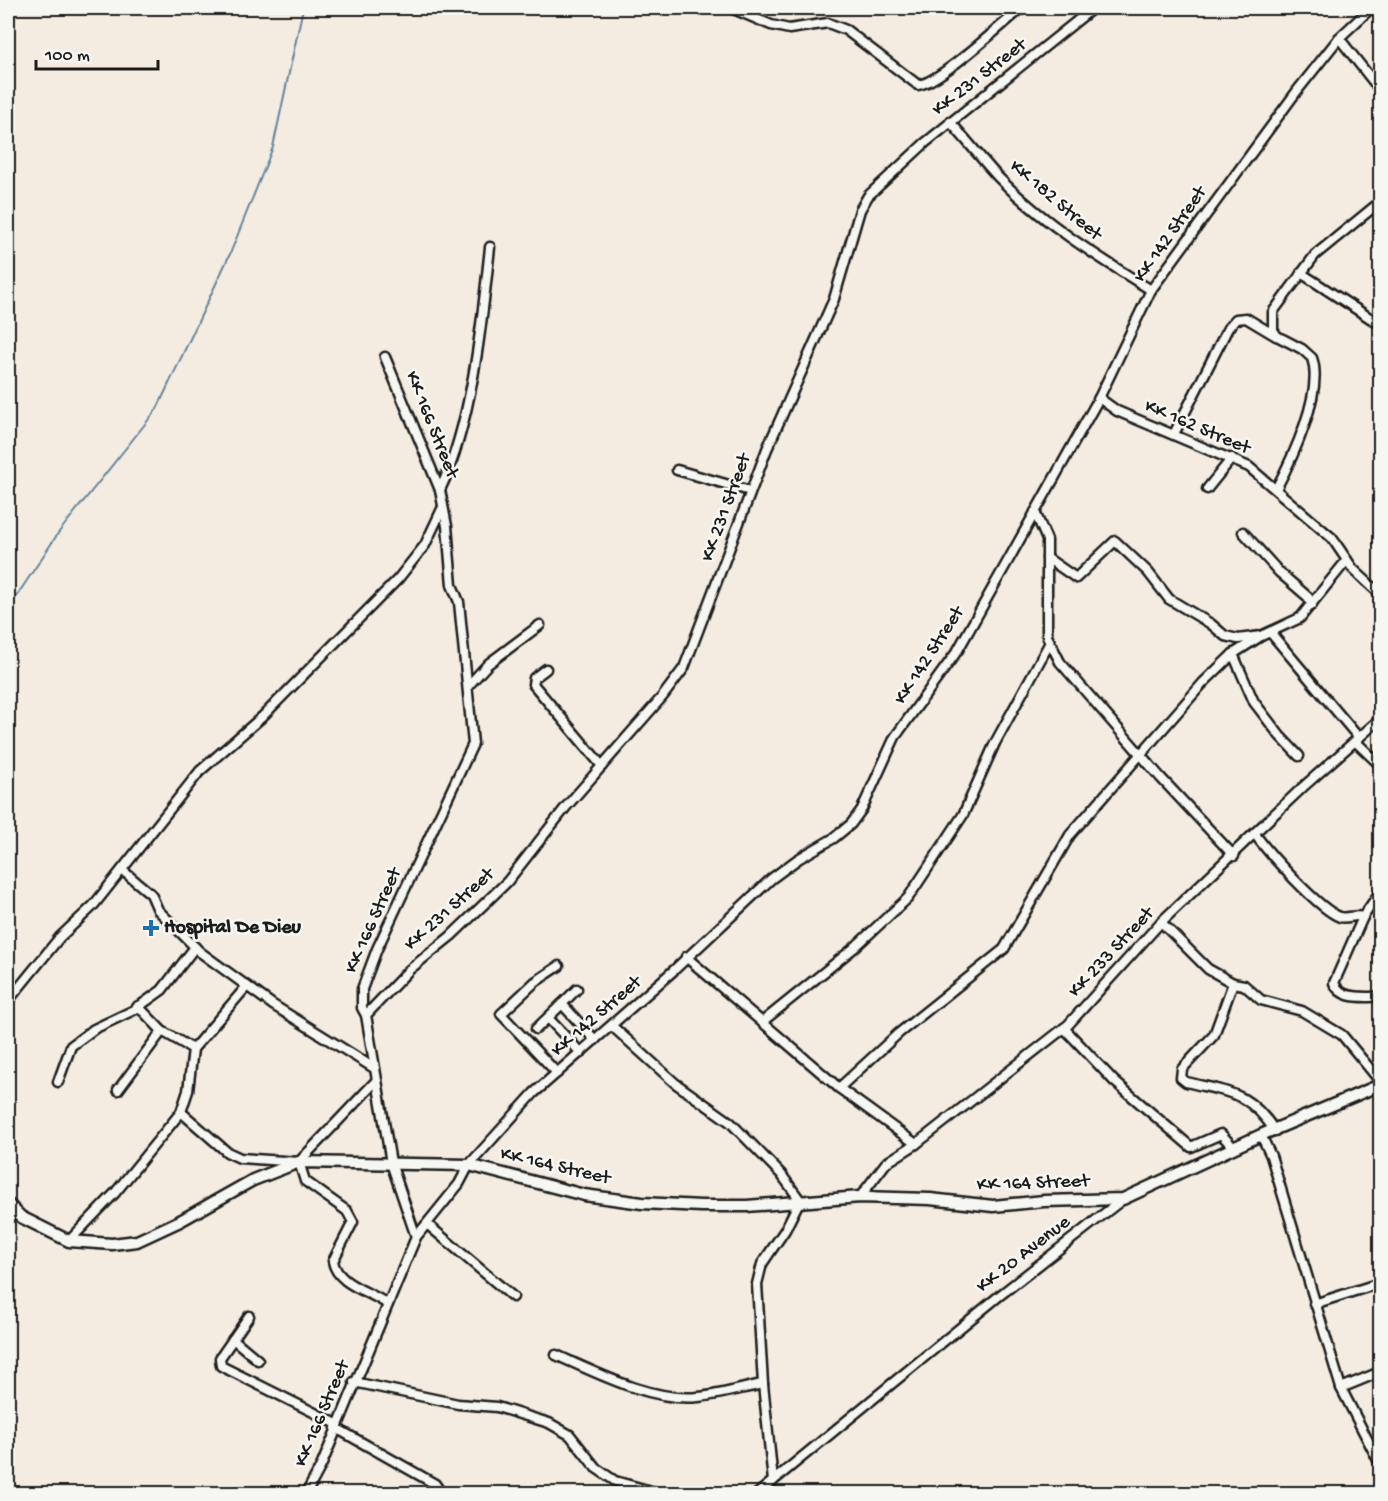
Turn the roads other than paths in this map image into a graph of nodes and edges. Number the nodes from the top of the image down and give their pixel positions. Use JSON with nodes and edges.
{"nodes":[{"id":1,"x":731,"y":8,"type":"edge"},
{"id":2,"x":1022,"y":8,"type":"edge"},
{"id":3,"x":1093,"y":8,"type":"edge"},
{"id":4,"x":1371,"y":8,"type":"edge"},
{"id":5,"x":1339,"y":38,"type":"junction"},
{"id":6,"x":1380,"y":90,"type":"edge"},
{"id":7,"x":950,"y":122,"type":"junction"},
{"id":8,"x":1380,"y":202,"type":"edge"},
{"id":9,"x":490,"y":247,"type":"dead end"},
{"id":10,"x":1301,"y":273,"type":"junction"},
{"id":11,"x":1151,"y":290,"type":"junction"},
{"id":12,"x":1380,"y":319,"type":"edge"},
{"id":13,"x":1277,"y":336,"type":"junction"},
{"id":14,"x":385,"y":357,"type":"dead end"},
{"id":15,"x":1099,"y":398,"type":"junction"},
{"id":16,"x":1174,"y":434,"type":"junction"},
{"id":17,"x":1232,"y":458,"type":"junction"},
{"id":18,"x":677,"y":470,"type":"dead end"},
{"id":19,"x":1207,"y":489,"type":"dead end"},
{"id":20,"x":1276,"y":489,"type":"junction"},
{"id":21,"x":440,"y":490,"type":"junction"},
{"id":22,"x":750,"y":491,"type":"junction"},
{"id":23,"x":442,"y":508,"type":"junction"},
{"id":24,"x":1035,"y":512,"type":"junction"},
{"id":25,"x":1243,"y":532,"type":"dead end"},
{"id":26,"x":1047,"y":558,"type":"junction"},
{"id":27,"x":1347,"y":560,"type":"junction"},
{"id":28,"x":1380,"y":594,"type":"edge"},
{"id":29,"x":1312,"y":605,"type":"junction"},
{"id":30,"x":540,"y":625,"type":"dead end"},
{"id":31,"x":1266,"y":634,"type":"junction"},
{"id":32,"x":1049,"y":644,"type":"junction"},
{"id":33,"x":1233,"y":654,"type":"junction"},
{"id":34,"x":546,"y":669,"type":"dead end"},
{"id":35,"x":468,"y":686,"type":"junction"},
{"id":36,"x":1380,"y":719,"type":"edge"},
{"id":37,"x":1357,"y":740,"type":"junction"},
{"id":38,"x":1140,"y":753,"type":"junction"},
{"id":39,"x":1299,"y":756,"type":"dead end"},
{"id":40,"x":1380,"y":765,"type":"edge"},
{"id":41,"x":602,"y":766,"type":"junction"},
{"id":42,"x":1255,"y":834,"type":"junction"},
{"id":43,"x":1234,"y":856,"type":"junction"},
{"id":44,"x":122,"y":870,"type":"junction"},
{"id":45,"x":1380,"y":892,"type":"edge"},
{"id":46,"x":1363,"y":917,"type":"junction"},
{"id":47,"x":1161,"y":922,"type":"junction"},
{"id":48,"x":195,"y":947,"type":"junction"},
{"id":49,"x":686,"y":957,"type":"junction"},
{"id":50,"x":559,"y":966,"type":"dead end"},
{"id":51,"x":1233,"y":983,"type":"junction"},
{"id":52,"x":247,"y":986,"type":"junction"},
{"id":53,"x":577,"y":989,"type":"dead end"},
{"id":54,"x":1380,"y":997,"type":"edge"},
{"id":55,"x":8,"y":1001,"type":"edge"},
{"id":56,"x":562,"y":1004,"type":"junction"},
{"id":57,"x":138,"y":1006,"type":"junction"},
{"id":58,"x":366,"y":1015,"type":"junction"},
{"id":59,"x":548,"y":1018,"type":"junction"},
{"id":60,"x":762,"y":1022,"type":"junction"},
{"id":61,"x":612,"y":1026,"type":"junction"},
{"id":62,"x":1064,"y":1028,"type":"junction"},
{"id":63,"x":536,"y":1029,"type":"dead end"},
{"id":64,"x":162,"y":1031,"type":"junction"},
{"id":65,"x":595,"y":1040,"type":"junction"},
{"id":66,"x":193,"y":1049,"type":"junction"},
{"id":67,"x":581,"y":1053,"type":"junction"},
{"id":68,"x":374,"y":1068,"type":"junction"},
{"id":69,"x":557,"y":1073,"type":"junction"},
{"id":70,"x":376,"y":1081,"type":"junction"},
{"id":71,"x":58,"y":1082,"type":"dead end"},
{"id":72,"x":1380,"y":1083,"type":"edge"},
{"id":73,"x":839,"y":1088,"type":"junction"},
{"id":74,"x":118,"y":1090,"type":"dead end"},
{"id":75,"x":182,"y":1112,"type":"junction"},
{"id":76,"x":1275,"y":1131,"type":"junction"},
{"id":77,"x":1261,"y":1135,"type":"junction"},
{"id":78,"x":916,"y":1144,"type":"junction"},
{"id":79,"x":1234,"y":1148,"type":"junction"},
{"id":80,"x":299,"y":1162,"type":"junction"},
{"id":81,"x":391,"y":1163,"type":"junction"},
{"id":82,"x":469,"y":1165,"type":"junction"},
{"id":83,"x":860,"y":1197,"type":"junction"},
{"id":84,"x":1123,"y":1199,"type":"junction"},
{"id":85,"x":800,"y":1200,"type":"junction"},
{"id":86,"x":8,"y":1204,"type":"edge"},
{"id":87,"x":427,"y":1224,"type":"junction"},
{"id":88,"x":416,"y":1238,"type":"junction"},
{"id":89,"x":69,"y":1241,"type":"junction"},
{"id":90,"x":1380,"y":1283,"type":"edge"},
{"id":91,"x":513,"y":1297,"type":"dead end"},
{"id":92,"x":387,"y":1304,"type":"junction"},
{"id":93,"x":1314,"y":1304,"type":"junction"},
{"id":94,"x":249,"y":1316,"type":"dead end"},
{"id":95,"x":232,"y":1339,"type":"junction"},
{"id":96,"x":556,"y":1355,"type":"dead end"},
{"id":97,"x":258,"y":1360,"type":"dead end"},
{"id":98,"x":1380,"y":1372,"type":"edge"},
{"id":99,"x":354,"y":1382,"type":"junction"},
{"id":100,"x":763,"y":1384,"type":"junction"},
{"id":101,"x":1341,"y":1388,"type":"junction"},
{"id":102,"x":337,"y":1426,"type":"junction"},
{"id":103,"x":1377,"y":1447,"type":"edge"},
{"id":104,"x":1380,"y":1464,"type":"edge"},
{"id":105,"x":773,"y":1481,"type":"junction"},
{"id":106,"x":306,"y":1494,"type":"edge"},
{"id":107,"x":442,"y":1494,"type":"edge"},
{"id":108,"x":662,"y":1494,"type":"edge"},
{"id":109,"x":757,"y":1494,"type":"edge"}],
"edges":[{"from":1,"to":2,"type":"street"},
{"from":3,"to":7,"type":"street","name":"KK 231 Street"},
{"from":4,"to":5,"type":"street","name":"KK 142 Street"},
{"from":5,"to":6,"type":"street"},
{"from":5,"to":11,"type":"street","name":"KK 142 Street"},
{"from":7,"to":11,"type":"street","name":"KK 182 Street"},
{"from":7,"to":22,"type":"street","name":"KK 231 Street"},
{"from":8,"to":10,"type":"street"},
{"from":9,"to":21,"type":"street"},
{"from":10,"to":12,"type":"street"},
{"from":10,"to":13,"type":"street"},
{"from":11,"to":15,"type":"street","name":"KK 142 Street"},
{"from":13,"to":16,"type":"street"},
{"from":13,"to":20,"type":"street"},
{"from":14,"to":21,"type":"street","name":"KK 166 Street"},
{"from":15,"to":16,"type":"street","name":"KK 162 Street"},
{"from":15,"to":24,"type":"street","name":"KK 142 Street"},
{"from":16,"to":17,"type":"street","name":"KK 162 Street"},
{"from":17,"to":19,"type":"street"},
{"from":17,"to":20,"type":"street","name":"KK 162 Street"},
{"from":18,"to":22,"type":"street"},
{"from":20,"to":27,"type":"street","name":"KK 162 Street"},
{"from":21,"to":23,"type":"street","name":"KK 166 Street"},
{"from":22,"to":41,"type":"street","name":"KK 231 Street"},
{"from":23,"to":35,"type":"street","name":"KK 166 Street"},
{"from":23,"to":44,"type":"street"},
{"from":24,"to":26,"type":"street"},
{"from":24,"to":49,"type":"street","name":"KK 142 Street"},
{"from":25,"to":29,"type":"street"},
{"from":26,"to":31,"type":"street"},
{"from":26,"to":32,"type":"street"},
{"from":27,"to":28,"type":"street","name":"KK 162 Street"},
{"from":27,"to":29,"type":"street"},
{"from":29,"to":31,"type":"street"},
{"from":30,"to":35,"type":"street"},
{"from":31,"to":33,"type":"street"},
{"from":31,"to":37,"type":"street"},
{"from":32,"to":38,"type":"street"},
{"from":32,"to":60,"type":"street"},
{"from":33,"to":38,"type":"street"},
{"from":33,"to":39,"type":"street"},
{"from":34,"to":41,"type":"street"},
{"from":35,"to":58,"type":"street","name":"KK 166 Street"},
{"from":36,"to":37,"type":"street","name":"KK 233 Street"},
{"from":37,"to":40,"type":"street"},
{"from":37,"to":42,"type":"street","name":"KK 233 Street"},
{"from":38,"to":43,"type":"street"},
{"from":38,"to":73,"type":"street"},
{"from":41,"to":58,"type":"street","name":"KK 231 Street"},
{"from":42,"to":43,"type":"street","name":"KK 233 Street"},
{"from":42,"to":46,"type":"street"},
{"from":43,"to":47,"type":"street","name":"KK 233 Street"},
{"from":44,"to":48,"type":"street"},
{"from":44,"to":55,"type":"street"},
{"from":45,"to":46,"type":"street"},
{"from":46,"to":54,"type":"street"},
{"from":47,"to":51,"type":"street"},
{"from":47,"to":62,"type":"street","name":"KK 233 Street"},
{"from":48,"to":52,"type":"street"},
{"from":48,"to":57,"type":"street"},
{"from":49,"to":60,"type":"street"},
{"from":49,"to":61,"type":"street","name":"KK 142 Street"},
{"from":50,"to":69,"type":"street"},
{"from":51,"to":72,"type":"street"},
{"from":51,"to":76,"type":"street"},
{"from":52,"to":66,"type":"street"},
{"from":52,"to":68,"type":"street"},
{"from":53,"to":56,"type":"street"},
{"from":56,"to":59,"type":"street"},
{"from":56,"to":65,"type":"street"},
{"from":57,"to":64,"type":"street"},
{"from":57,"to":71,"type":"street"},
{"from":58,"to":68,"type":"street","name":"KK 166 Street"},
{"from":59,"to":63,"type":"street"},
{"from":59,"to":67,"type":"street"},
{"from":60,"to":73,"type":"street"},
{"from":61,"to":65,"type":"street","name":"KK 142 Street"},
{"from":61,"to":85,"type":"street"},
{"from":62,"to":78,"type":"street","name":"KK 233 Street"},
{"from":62,"to":79,"type":"street"},
{"from":64,"to":66,"type":"street"},
{"from":64,"to":74,"type":"street"},
{"from":65,"to":67,"type":"street","name":"KK 142 Street"},
{"from":66,"to":75,"type":"street"},
{"from":67,"to":69,"type":"street","name":"KK 142 Street"},
{"from":68,"to":70,"type":"street","name":"KK 166 Street"},
{"from":69,"to":82,"type":"street","name":"KK 142 Street"},
{"from":70,"to":80,"type":"street"},
{"from":70,"to":81,"type":"street","name":"KK 166 Street"},
{"from":72,"to":76,"type":"main road","name":"KK 20 Avenue"},
{"from":73,"to":78,"type":"street"},
{"from":75,"to":80,"type":"street"},
{"from":75,"to":89,"type":"street"},
{"from":76,"to":77,"type":"main road","name":"KK 20 Avenue"},
{"from":77,"to":79,"type":"main road","name":"KK 20 Avenue"},
{"from":77,"to":93,"type":"street"},
{"from":78,"to":83,"type":"street","name":"KK 233 Street"},
{"from":79,"to":84,"type":"main road","name":"KK 20 Avenue"},
{"from":80,"to":81,"type":"main road","name":"KK 164 Street"},
{"from":80,"to":89,"type":"main road","name":"KK 164 Street"},
{"from":80,"to":92,"type":"street"},
{"from":81,"to":82,"type":"main road","name":"KK 164 Street"},
{"from":81,"to":88,"type":"street","name":"KK 166 Street"},
{"from":82,"to":85,"type":"main road","name":"KK 164 Street"},
{"from":82,"to":87,"type":"street","name":"KK 142 Street"},
{"from":83,"to":84,"type":"main road","name":"KK 164 Street"},
{"from":83,"to":85,"type":"main road","name":"KK 164 Street"},
{"from":84,"to":105,"type":"street","name":"KK 20 Avenue"},
{"from":85,"to":100,"type":"street"},
{"from":86,"to":89,"type":"main road","name":"KK 164 Street"},
{"from":87,"to":88,"type":"street","name":"KK 142 Street"},
{"from":87,"to":91,"type":"street"},
{"from":88,"to":92,"type":"street","name":"KK 166 Street"},
{"from":90,"to":93,"type":"street"},
{"from":92,"to":99,"type":"street","name":"KK 166 Street"},
{"from":93,"to":101,"type":"street"},
{"from":94,"to":95,"type":"street"},
{"from":95,"to":97,"type":"street"},
{"from":95,"to":102,"type":"street"},
{"from":96,"to":100,"type":"street"},
{"from":98,"to":101,"type":"street"},
{"from":99,"to":102,"type":"street","name":"KK 166 Street"},
{"from":99,"to":108,"type":"street"},
{"from":100,"to":105,"type":"street"},
{"from":101,"to":103,"type":"street"},
{"from":102,"to":106,"type":"street","name":"KK 166 Street"},
{"from":102,"to":107,"type":"street"},
{"from":103,"to":104,"type":"street"},
{"from":105,"to":109,"type":"street","name":"KK 20 Avenue"}]}
